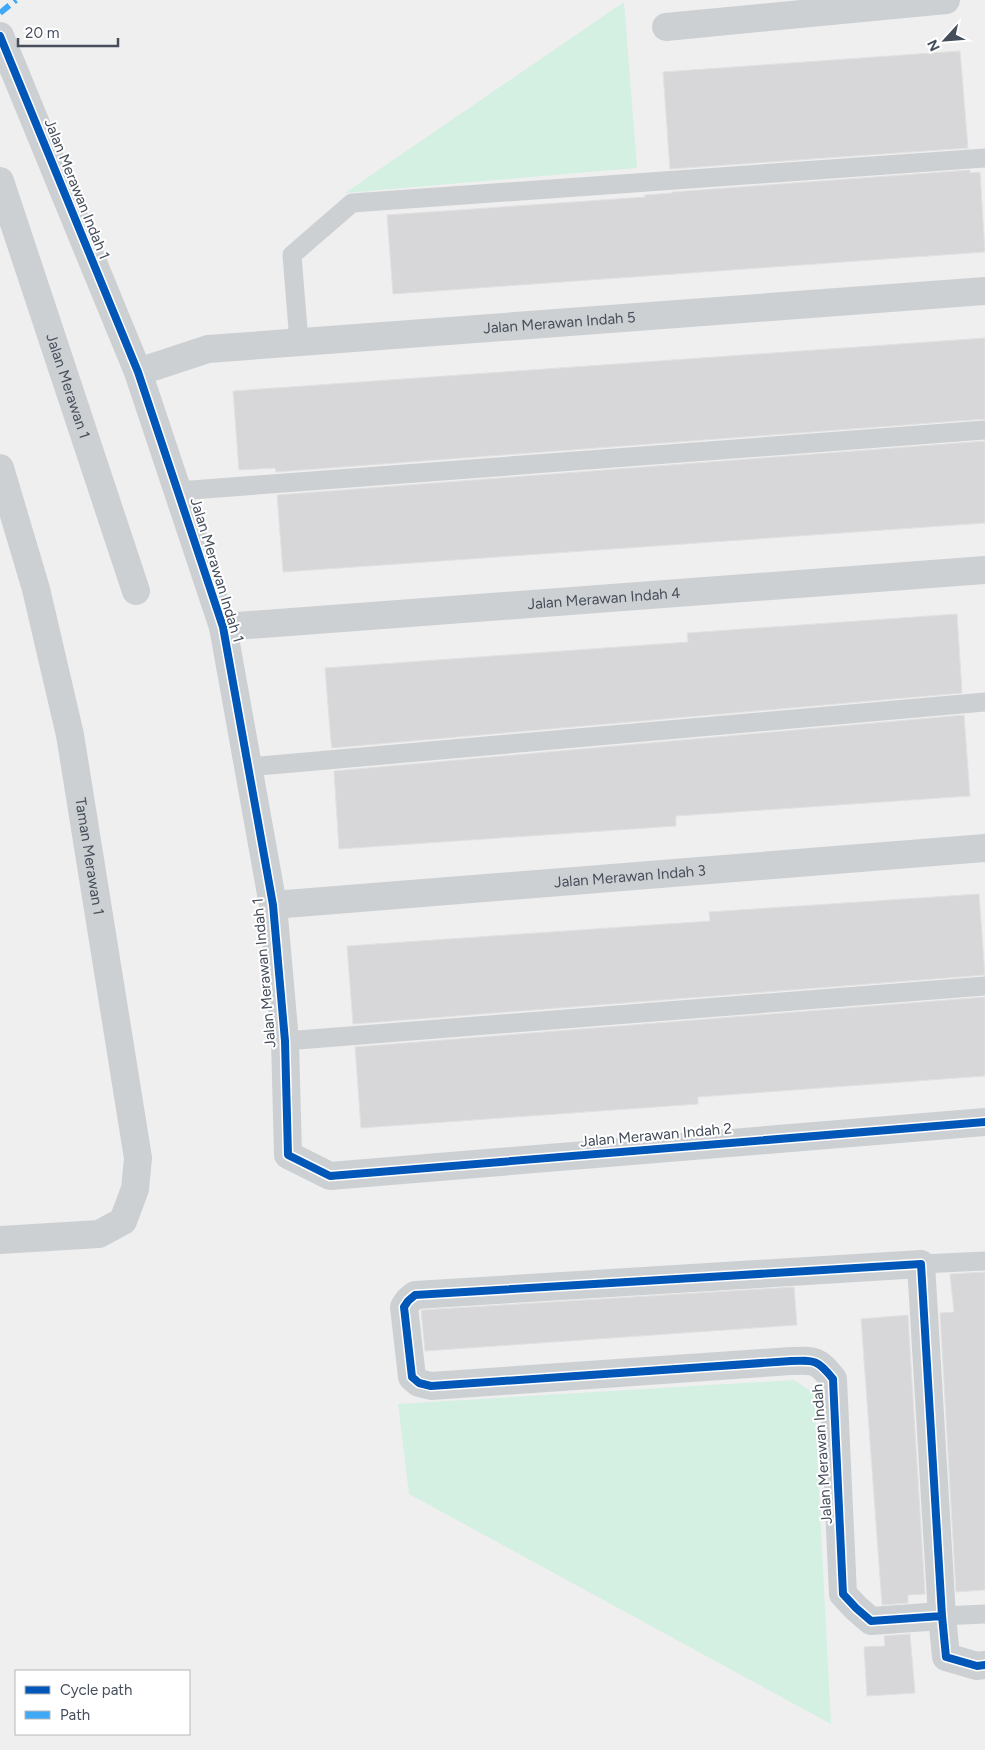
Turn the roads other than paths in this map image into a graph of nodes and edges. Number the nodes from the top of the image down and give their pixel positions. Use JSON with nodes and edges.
{"nodes":[{"id":1,"x":946,"y":0,"type":"edge"},
{"id":2,"x":666,"y":27,"type":"dead end"},
{"id":3,"x":0,"y":36,"type":"edge"},
{"id":4,"x":985,"y":158,"type":"edge"},
{"id":5,"x":0,"y":181,"type":"edge"},
{"id":6,"x":985,"y":291,"type":"edge"},
{"id":7,"x":299,"y":342,"type":"junction"},
{"id":8,"x":138,"y":372,"type":"junction"},
{"id":9,"x":985,"y":430,"type":"edge"},
{"id":10,"x":0,"y":468,"type":"edge"},
{"id":11,"x":178,"y":491,"type":"junction"},
{"id":12,"x":985,"y":570,"type":"edge"},
{"id":13,"x":136,"y":592,"type":"dead end"},
{"id":14,"x":223,"y":627,"type":"junction"},
{"id":15,"x":985,"y":702,"type":"edge"},
{"id":16,"x":248,"y":767,"type":"junction"},
{"id":17,"x":985,"y":848,"type":"edge"},
{"id":18,"x":273,"y":906,"type":"junction"},
{"id":19,"x":985,"y":986,"type":"edge"},
{"id":20,"x":285,"y":1041,"type":"junction"},
{"id":21,"x":985,"y":1122,"type":"edge"},
{"id":22,"x":330,"y":1176,"type":"joint"},
{"id":23,"x":0,"y":1240,"type":"edge"},
{"id":24,"x":985,"y":1261,"type":"edge"},
{"id":25,"x":922,"y":1264,"type":"junction"},
{"id":26,"x":985,"y":1614,"type":"edge"},
{"id":27,"x":942,"y":1616,"type":"junction"},
{"id":28,"x":985,"y":1665,"type":"edge"}],
"edges":[{"from":1,"to":2,"type":"street"},
{"from":3,"to":8,"type":"street","name":"Jalan Merawan Indah 1"},
{"from":4,"to":7,"type":"lane"},
{"from":5,"to":13,"type":"street","name":"Jalan Merawan 1"},
{"from":6,"to":7,"type":"street","name":"Jalan Merawan Indah 5"},
{"from":7,"to":8,"type":"street","name":"Jalan Merawan Indah 5"},
{"from":8,"to":11,"type":"street","name":"Jalan Merawan Indah 1"},
{"from":9,"to":11,"type":"lane"},
{"from":10,"to":23,"type":"street","name":"Taman Merawan 1"},
{"from":11,"to":14,"type":"street","name":"Jalan Merawan Indah 1"},
{"from":12,"to":14,"type":"street","name":"Jalan Merawan Indah 4"},
{"from":14,"to":16,"type":"street","name":"Jalan Merawan Indah 1"},
{"from":15,"to":16,"type":"lane"},
{"from":16,"to":18,"type":"street","name":"Jalan Merawan Indah 1"},
{"from":17,"to":18,"type":"street","name":"Jalan Merawan Indah 3"},
{"from":18,"to":20,"type":"street","name":"Jalan Merawan Indah 1"},
{"from":19,"to":20,"type":"lane"},
{"from":20,"to":22,"type":"street","name":"Jalan Merawan Indah 1"},
{"from":21,"to":22,"type":"street","name":"Jalan Merawan Indah 2"},
{"from":24,"to":25,"type":"lane"},
{"from":25,"to":27,"type":"street"},
{"from":25,"to":27,"type":"street","name":"Jalan Merawan Indah"},
{"from":26,"to":27,"type":"lane"},
{"from":27,"to":28,"type":"street"}]}
